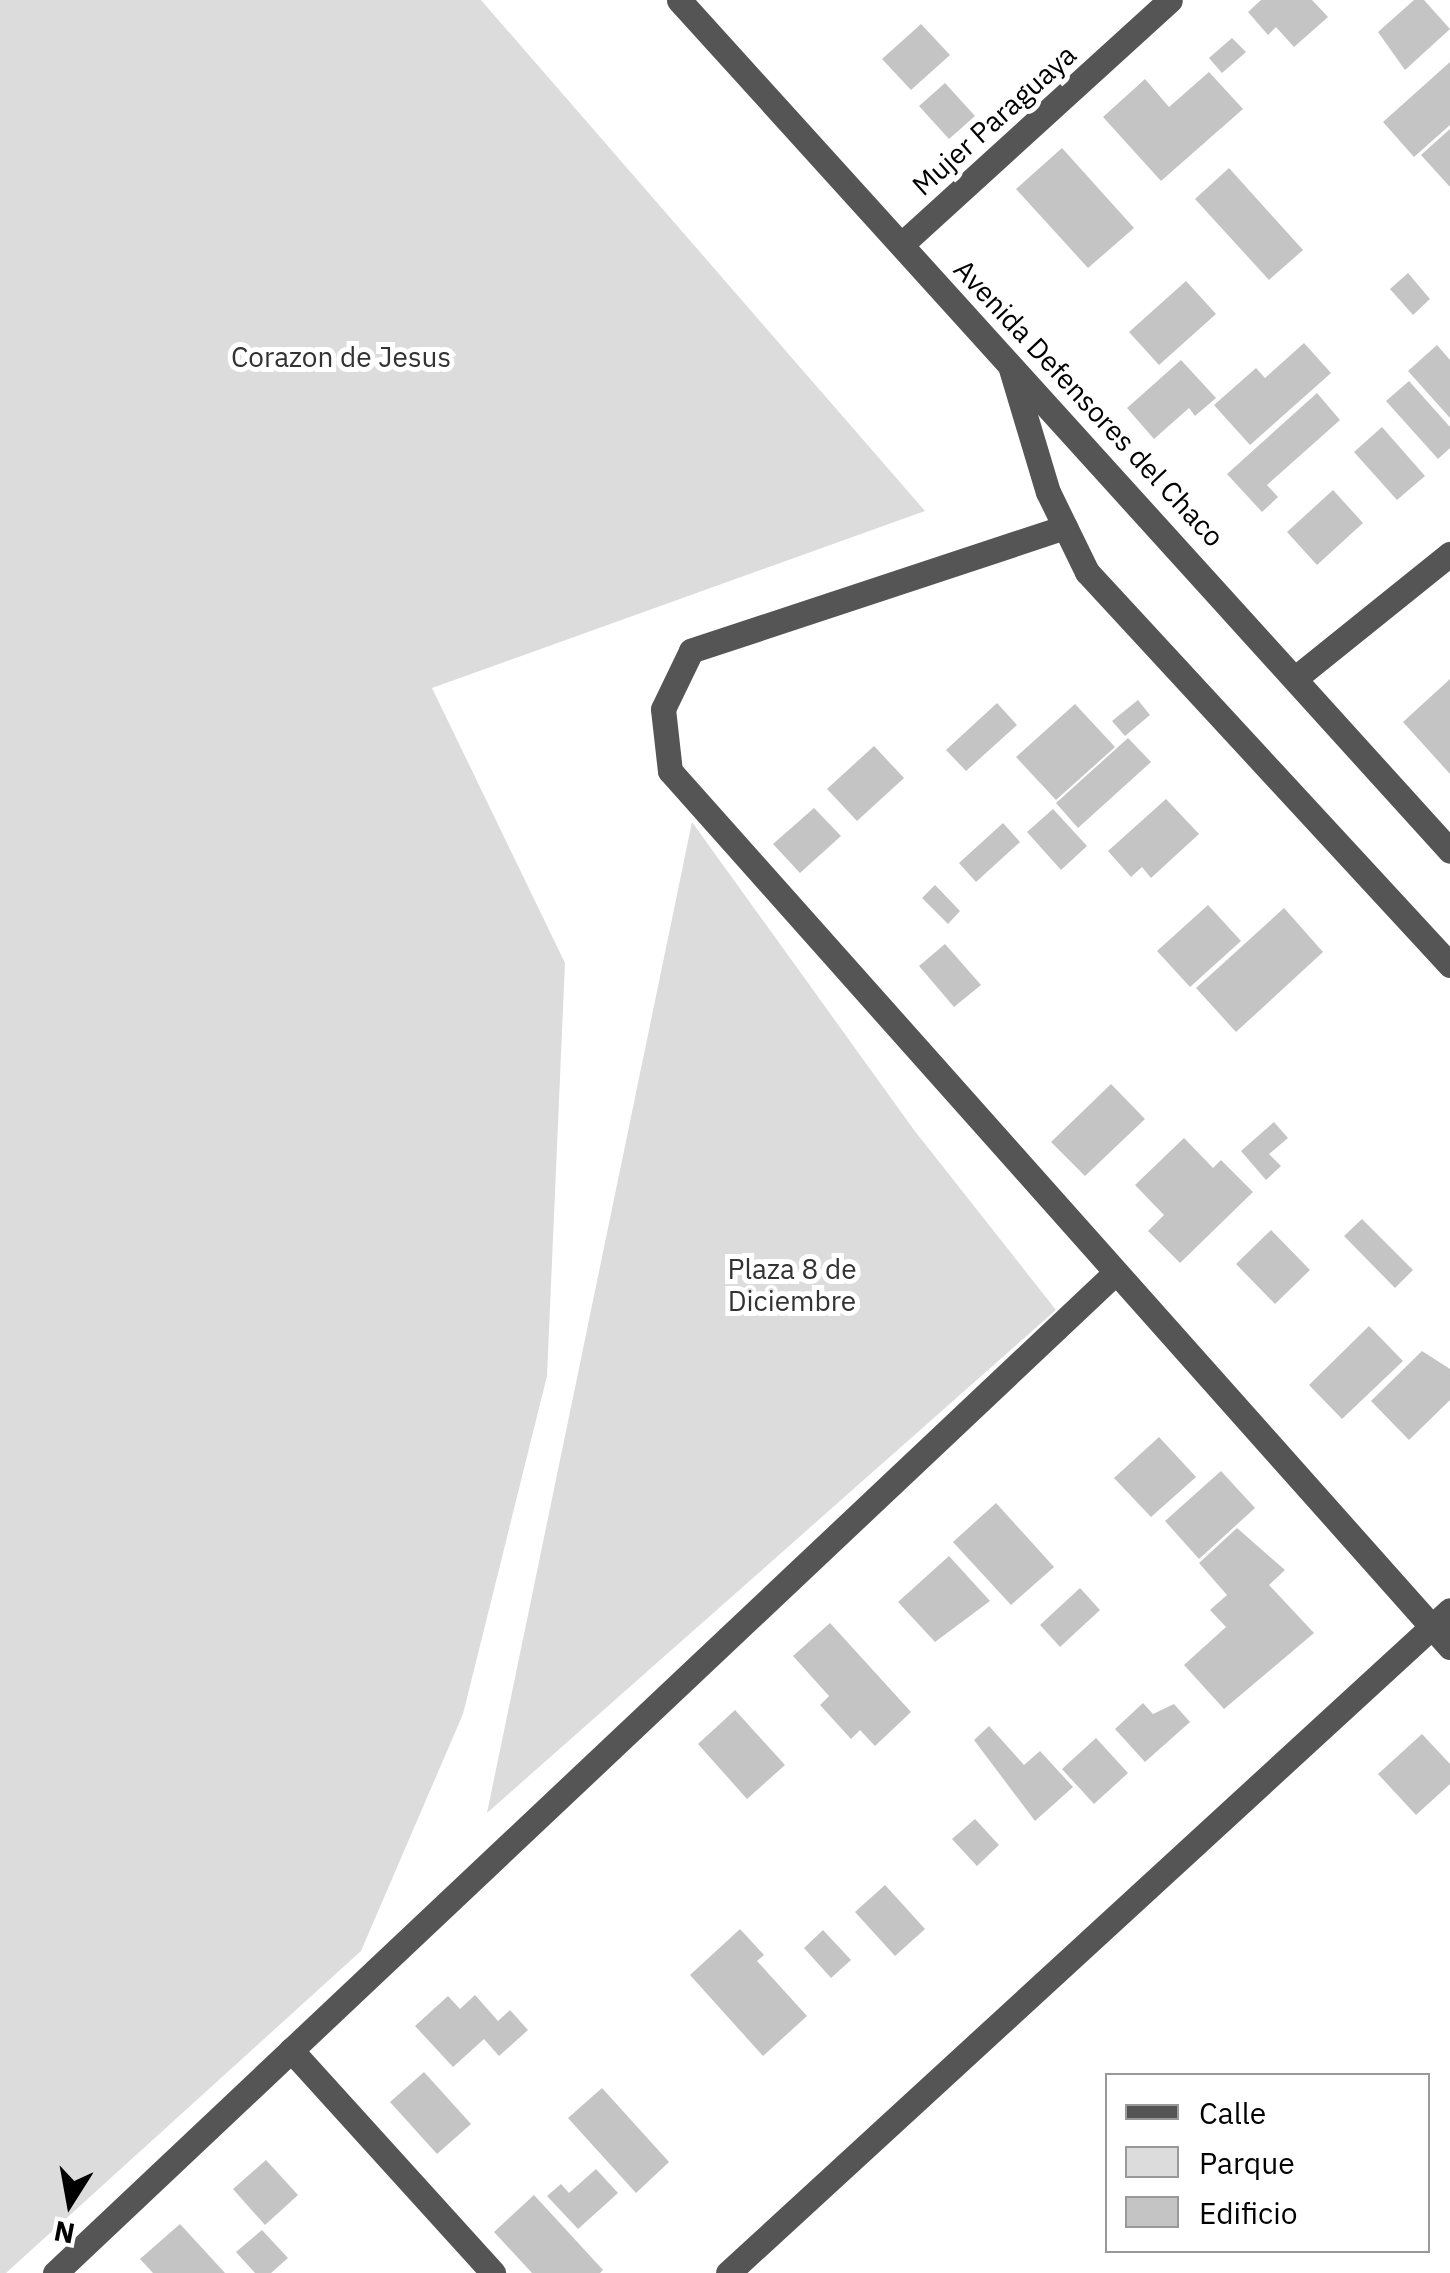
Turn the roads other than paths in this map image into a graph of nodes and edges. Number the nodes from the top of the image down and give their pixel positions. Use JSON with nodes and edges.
{"nodes":[{"id":1,"x":679,"y":0,"type":"edge"},
{"id":2,"x":1170,"y":0,"type":"edge"},
{"id":3,"x":902,"y":244,"type":"junction"},
{"id":4,"x":1008,"y":360,"type":"junction"},
{"id":5,"x":1065,"y":527,"type":"junction"},
{"id":6,"x":1450,"y":554,"type":"edge"},
{"id":7,"x":1298,"y":676,"type":"junction"},
{"id":8,"x":1450,"y":852,"type":"edge"},
{"id":9,"x":1450,"y":966,"type":"edge"},
{"id":10,"x":1116,"y":1273,"type":"junction"},
{"id":11,"x":1440,"y":1618,"type":"edge"},
{"id":12,"x":1450,"y":1647,"type":"edge"},
{"id":13,"x":291,"y":2050,"type":"junction"},
{"id":14,"x":55,"y":2273,"type":"edge"},
{"id":15,"x":494,"y":2273,"type":"edge"},
{"id":16,"x":728,"y":2273,"type":"edge"}],
"edges":[{"from":1,"to":3,"type":"street","name":"Avenida Defensores del Chaco"},
{"from":2,"to":3,"type":"street","name":"Mujer Paraguaya"},
{"from":3,"to":4,"type":"street","name":"Avenida Defensores del Chaco"},
{"from":4,"to":5,"type":"street"},
{"from":4,"to":7,"type":"street","name":"Avenida Defensores del Chaco"},
{"from":5,"to":9,"type":"street"},
{"from":5,"to":10,"type":"street"},
{"from":6,"to":7,"type":"street"},
{"from":7,"to":8,"type":"street","name":"Avenida Defensores del Chaco"},
{"from":10,"to":11,"type":"street"},
{"from":10,"to":13,"type":"street"},
{"from":11,"to":12,"type":"street"},
{"from":11,"to":16,"type":"street"},
{"from":13,"to":14,"type":"street"},
{"from":13,"to":15,"type":"street"}]}
